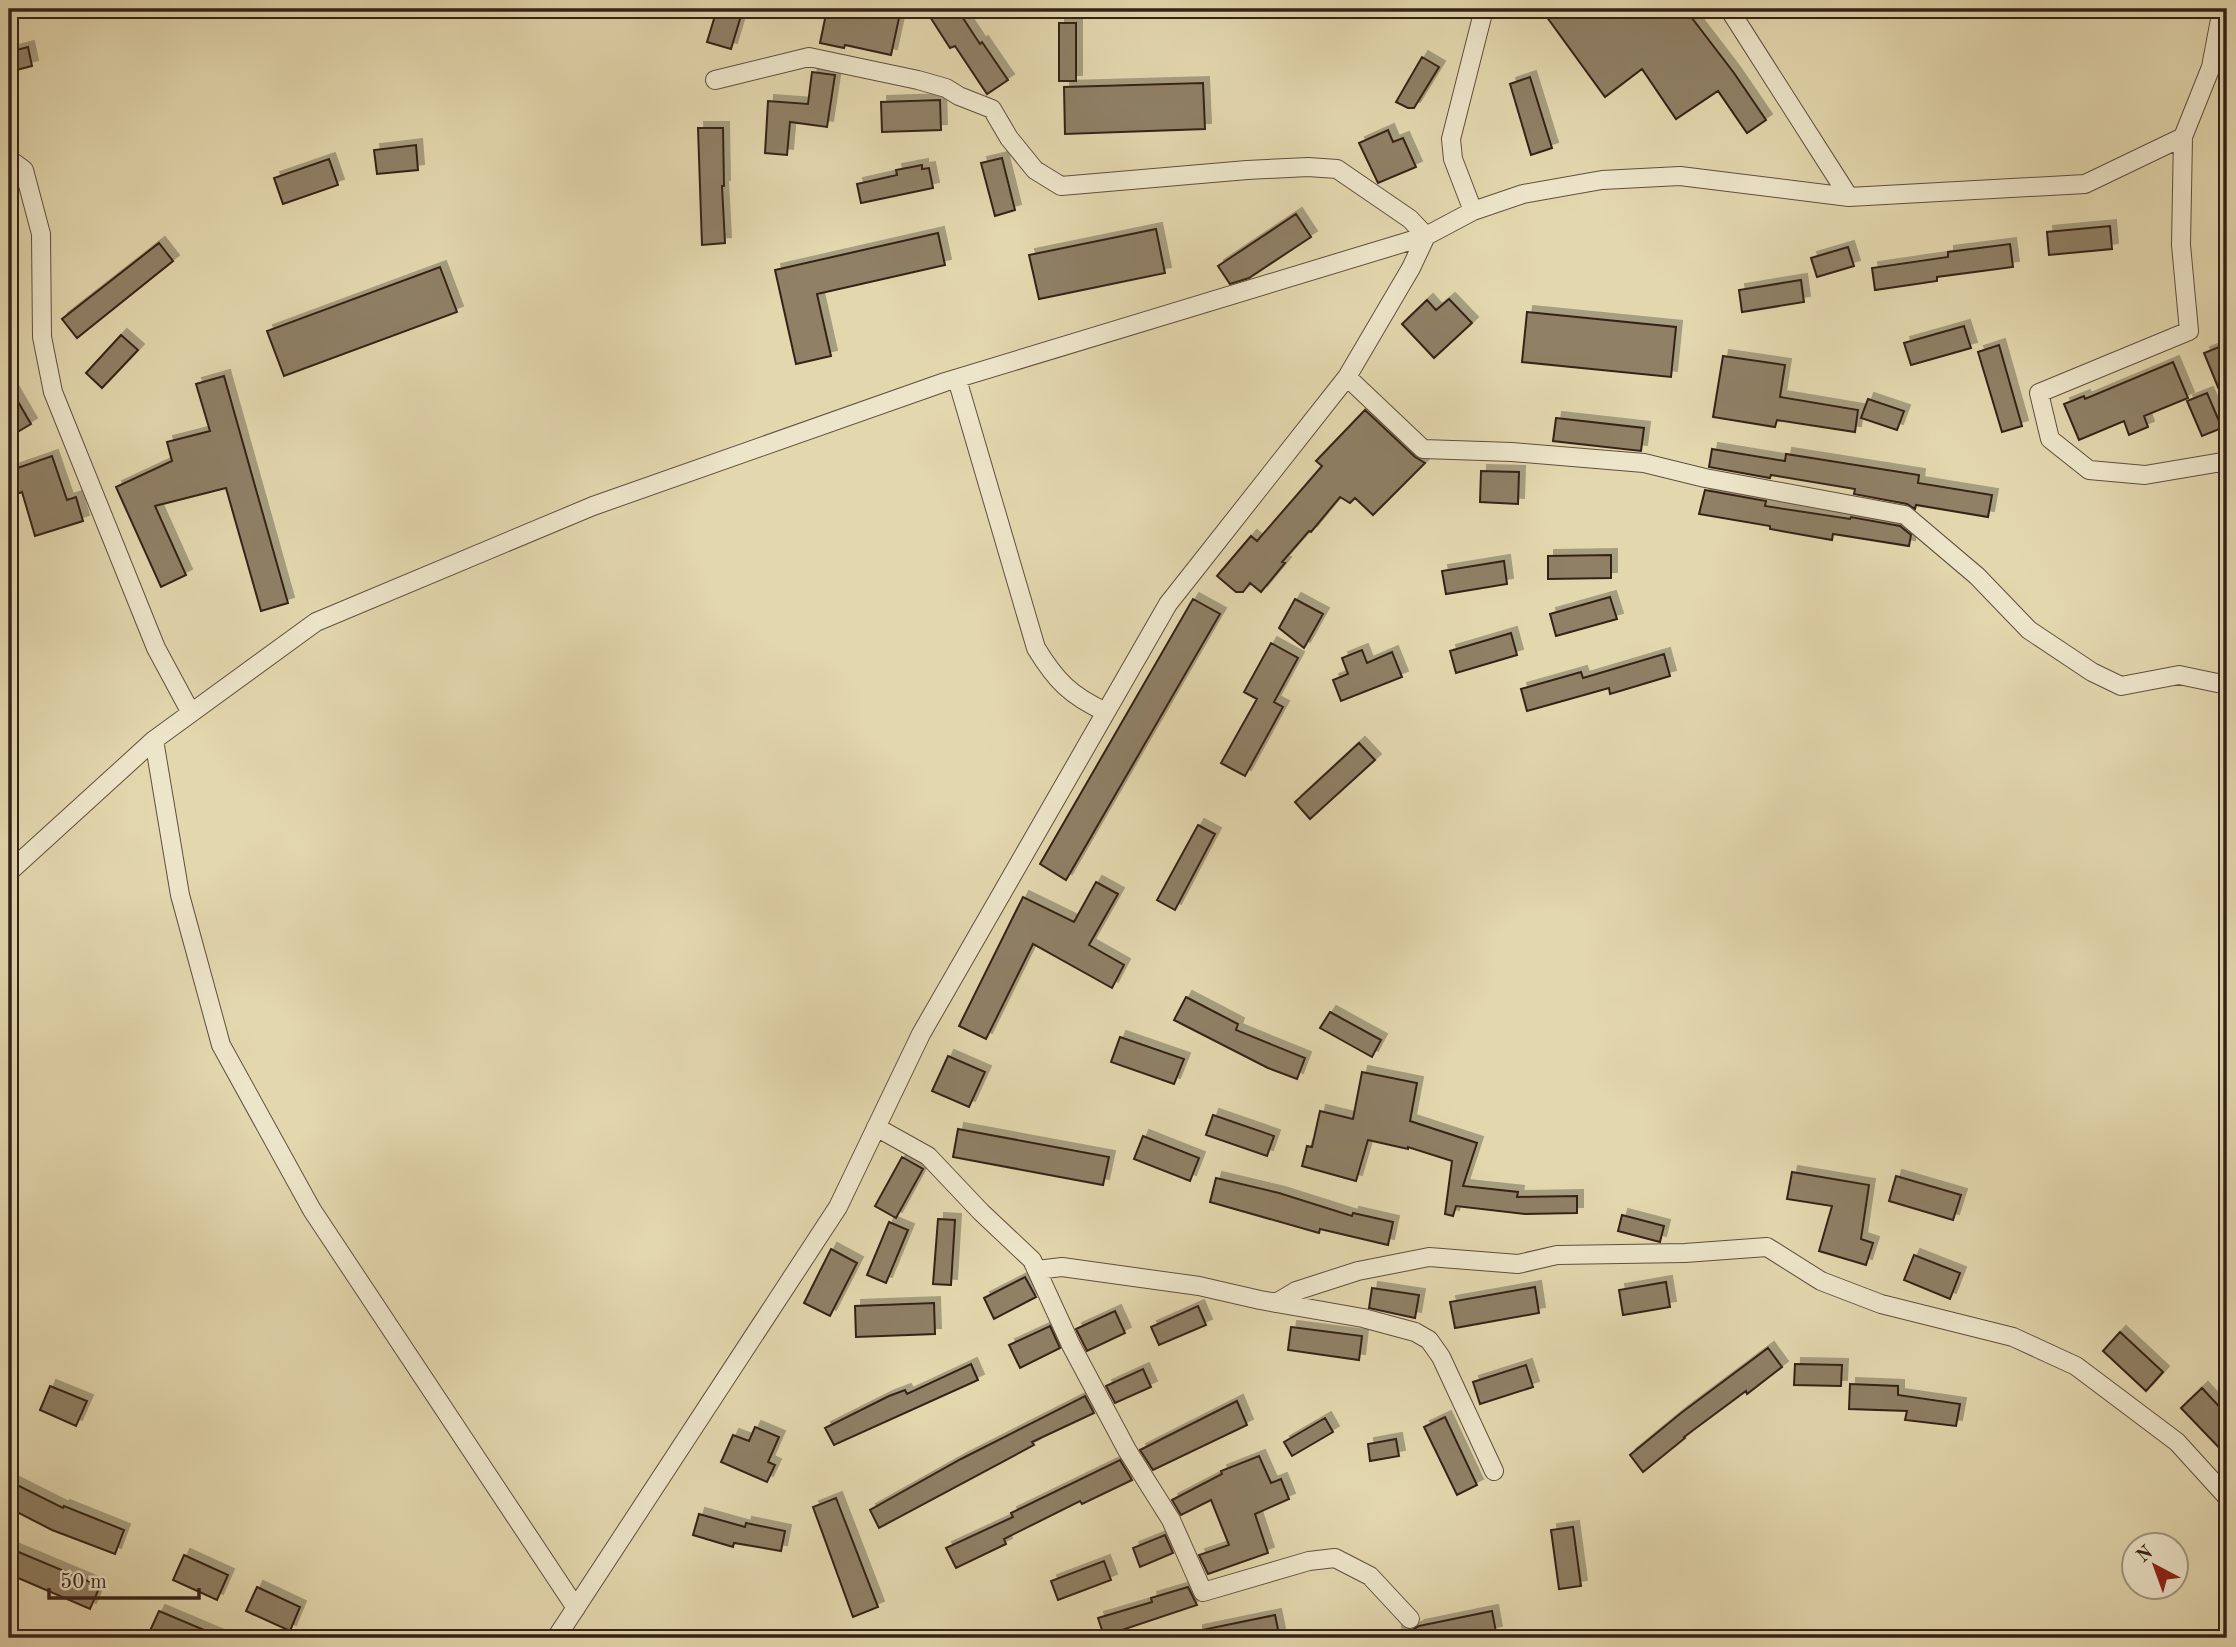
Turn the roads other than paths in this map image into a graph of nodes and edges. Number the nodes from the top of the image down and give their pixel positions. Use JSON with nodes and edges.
{"nodes":[{"id":1,"x":1484,"y":9,"type":"edge"},
{"id":2,"x":1729,"y":9,"type":"edge"},
{"id":3,"x":2222,"y":9,"type":"edge"},
{"id":4,"x":715,"y":80,"type":"dead end"},
{"id":5,"x":2183,"y":137,"type":"junction"},
{"id":6,"x":9,"y":159,"type":"edge"},
{"id":7,"x":1849,"y":197,"type":"junction"},
{"id":8,"x":1473,"y":211,"type":"junction"},
{"id":9,"x":1426,"y":236,"type":"junction"},
{"id":10,"x":1347,"y":377,"type":"junction"},
{"id":11,"x":957,"y":379,"type":"junction"},
{"id":12,"x":2227,"y":464,"type":"edge"},
{"id":13,"x":2227,"y":685,"type":"edge"},
{"id":14,"x":1106,"y":712,"type":"junction"},
{"id":15,"x":191,"y":713,"type":"junction"},
{"id":16,"x":154,"y":740,"type":"junction"},
{"id":17,"x":9,"y":872,"type":"edge"},
{"id":18,"x":876,"y":1128,"type":"junction"},
{"id":19,"x":1037,"y":1270,"type":"junction"},
{"id":20,"x":1276,"y":1303,"type":"junction"},
{"id":21,"x":1494,"y":1471,"type":"dead end"},
{"id":22,"x":2227,"y":1497,"type":"edge"},
{"id":23,"x":576,"y":1608,"type":"junction"},
{"id":24,"x":1410,"y":1619,"type":"dead end"},
{"id":25,"x":556,"y":1638,"type":"edge"}],
"edges":[{"from":1,"to":8,"type":"street"},
{"from":2,"to":7,"type":"street"},
{"from":3,"to":5,"type":"street"},
{"from":4,"to":9,"type":"street"},
{"from":5,"to":7,"type":"street"},
{"from":5,"to":12,"type":"street"},
{"from":6,"to":15,"type":"street"},
{"from":7,"to":8,"type":"street"},
{"from":8,"to":9,"type":"street"},
{"from":9,"to":10,"type":"street"},
{"from":9,"to":11,"type":"street"},
{"from":10,"to":13,"type":"street"},
{"from":10,"to":14,"type":"street"},
{"from":11,"to":14,"type":"street"},
{"from":11,"to":15,"type":"street"},
{"from":14,"to":18,"type":"street"},
{"from":15,"to":16,"type":"street"},
{"from":16,"to":17,"type":"street"},
{"from":16,"to":23,"type":"street"},
{"from":18,"to":19,"type":"street"},
{"from":18,"to":23,"type":"street"},
{"from":19,"to":20,"type":"street"},
{"from":19,"to":24,"type":"street"},
{"from":20,"to":21,"type":"street"},
{"from":20,"to":22,"type":"street"},
{"from":23,"to":25,"type":"street"}]}
